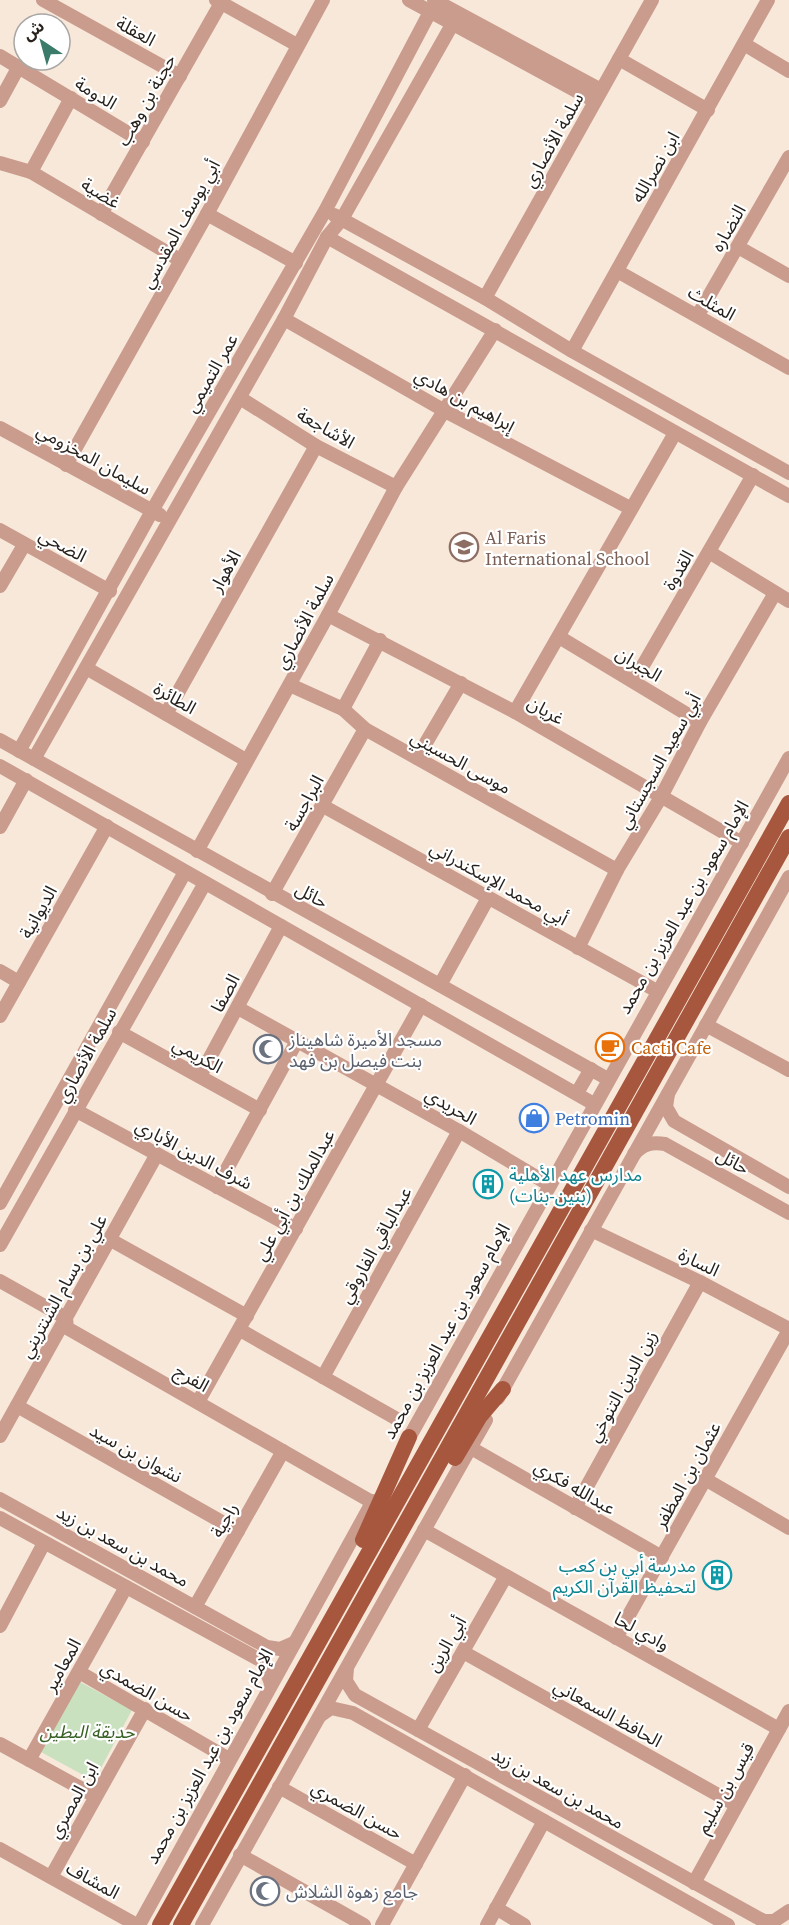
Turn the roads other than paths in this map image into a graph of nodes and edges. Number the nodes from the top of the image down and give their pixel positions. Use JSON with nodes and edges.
{"nodes":[{"id":1,"x":43,"y":0,"type":"edge"},
{"id":2,"x":323,"y":0,"type":"edge"},
{"id":3,"x":409,"y":0,"type":"edge"},
{"id":4,"x":768,"y":0,"type":"edge"},
{"id":5,"x":218,"y":1,"type":"edge"},
{"id":6,"x":646,"y":2,"type":"edge"},
{"id":7,"x":432,"y":6,"type":"edge"},
{"id":8,"x":453,"y":23,"type":"junction"},
{"id":9,"x":423,"y":25,"type":"junction"},
{"id":10,"x":444,"y":38,"type":"junction"},
{"id":11,"x":297,"y":45,"type":"junction"},
{"id":12,"x":744,"y":45,"type":"junction"},
{"id":13,"x":619,"y":59,"type":"junction"},
{"id":14,"x":789,"y":71,"type":"edge"},
{"id":15,"x":16,"y":72,"type":"edge"},
{"id":16,"x":25,"y":72,"type":"edge"},
{"id":17,"x":180,"y":76,"type":"junction"},
{"id":18,"x":598,"y":95,"type":"junction"},
{"id":19,"x":71,"y":99,"type":"junction"},
{"id":20,"x":0,"y":101,"type":"edge"},
{"id":21,"x":708,"y":110,"type":"junction"},
{"id":22,"x":143,"y":142,"type":"junction"},
{"id":23,"x":789,"y":157,"type":"edge"},
{"id":24,"x":0,"y":162,"type":"edge"},
{"id":25,"x":31,"y":172,"type":"junction"},
{"id":26,"x":785,"y":173,"type":"edge"},
{"id":27,"x":325,"y":211,"type":"junction"},
{"id":28,"x":101,"y":214,"type":"junction"},
{"id":29,"x":207,"y":214,"type":"junction"},
{"id":30,"x":342,"y":219,"type":"junction"},
{"id":31,"x":327,"y":237,"type":"junction"},
{"id":32,"x":738,"y":247,"type":"junction"},
{"id":33,"x":180,"y":260,"type":"junction"},
{"id":34,"x":296,"y":262,"type":"junction"},
{"id":35,"x":617,"y":271,"type":"junction"},
{"id":36,"x":789,"y":276,"type":"edge"},
{"id":37,"x":485,"y":298,"type":"junction"},
{"id":38,"x":698,"y":315,"type":"junction"},
{"id":39,"x":284,"y":319,"type":"junction"},
{"id":40,"x":495,"y":330,"type":"junction"},
{"id":41,"x":572,"y":351,"type":"junction"},
{"id":42,"x":789,"y":368,"type":"edge"},
{"id":43,"x":240,"y":398,"type":"junction"},
{"id":44,"x":445,"y":411,"type":"junction"},
{"id":45,"x":0,"y":428,"type":"edge"},
{"id":46,"x":675,"y":433,"type":"junction"},
{"id":47,"x":316,"y":446,"type":"junction"},
{"id":48,"x":66,"y":465,"type":"junction"},
{"id":49,"x":789,"y":473,"type":"edge"},
{"id":50,"x":753,"y":475,"type":"junction"},
{"id":51,"x":396,"y":487,"type":"junction"},
{"id":52,"x":789,"y":496,"type":"edge"},
{"id":53,"x":630,"y":508,"type":"junction"},
{"id":54,"x":152,"y":511,"type":"junction"},
{"id":55,"x":170,"y":520,"type":"junction"},
{"id":56,"x":0,"y":530,"type":"edge"},
{"id":57,"x":24,"y":544,"type":"junction"},
{"id":58,"x":710,"y":552,"type":"junction"},
{"id":59,"x":0,"y":586,"type":"edge"},
{"id":60,"x":110,"y":591,"type":"junction"},
{"id":61,"x":775,"y":593,"type":"junction"},
{"id":62,"x":789,"y":601,"type":"edge"},
{"id":63,"x":328,"y":615,"type":"junction"},
{"id":64,"x":559,"y":637,"type":"junction"},
{"id":65,"x":380,"y":640,"type":"junction"},
{"id":66,"x":86,"y":668,"type":"junction"},
{"id":67,"x":634,"y":681,"type":"junction"},
{"id":68,"x":460,"y":682,"type":"junction"},
{"id":69,"x":290,"y":685,"type":"junction"},
{"id":70,"x":343,"y":709,"type":"junction"},
{"id":71,"x":515,"y":712,"type":"junction"},
{"id":72,"x":166,"y":714,"type":"junction"},
{"id":73,"x":700,"y":722,"type":"junction"},
{"id":74,"x":365,"y":729,"type":"junction"},
{"id":75,"x":0,"y":740,"type":"edge"},
{"id":76,"x":19,"y":751,"type":"junction"},
{"id":77,"x":417,"y":758,"type":"junction"},
{"id":78,"x":789,"y":758,"type":"edge"},
{"id":79,"x":34,"y":759,"type":"junction"},
{"id":80,"x":246,"y":760,"type":"junction"},
{"id":81,"x":0,"y":766,"type":"edge"},
{"id":82,"x":26,"y":780,"type":"junction"},
{"id":83,"x":661,"y":797,"type":"junction"},
{"id":84,"x":789,"y":803,"type":"edge"},
{"id":85,"x":324,"y":806,"type":"junction"},
{"id":86,"x":107,"y":826,"type":"junction"},
{"id":87,"x":0,"y":827,"type":"edge"},
{"id":88,"x":789,"y":837,"type":"edge"},
{"id":89,"x":742,"y":843,"type":"junction"},
{"id":90,"x":197,"y":851,"type":"junction"},
{"id":91,"x":617,"y":870,"type":"junction"},
{"id":92,"x":185,"y":872,"type":"junction"},
{"id":93,"x":788,"y":881,"type":"edge"},
{"id":94,"x":205,"y":883,"type":"junction"},
{"id":95,"x":272,"y":894,"type":"junction"},
{"id":96,"x":488,"y":898,"type":"junction"},
{"id":97,"x":281,"y":926,"type":"junction"},
{"id":98,"x":578,"y":948,"type":"junction"},
{"id":99,"x":0,"y":971,"type":"edge"},
{"id":100,"x":19,"y":982,"type":"junction"},
{"id":101,"x":440,"y":985,"type":"junction"},
{"id":102,"x":657,"y":992,"type":"junction"},
{"id":103,"x":421,"y":1005,"type":"junction"},
{"id":104,"x":238,"y":1008,"type":"junction"},
{"id":105,"x":0,"y":1016,"type":"edge"},
{"id":106,"x":706,"y":1025,"type":"junction"},
{"id":107,"x":119,"y":1032,"type":"junction"},
{"id":108,"x":297,"y":1041,"type":"junction"},
{"id":109,"x":591,"y":1069,"type":"junction"},
{"id":110,"x":789,"y":1071,"type":"edge"},
{"id":111,"x":200,"y":1076,"type":"junction"},
{"id":112,"x":608,"y":1079,"type":"junction"},
{"id":113,"x":376,"y":1084,"type":"junction"},
{"id":114,"x":669,"y":1090,"type":"junction"},
{"id":115,"x":577,"y":1094,"type":"junction"},
{"id":116,"x":594,"y":1104,"type":"junction"},
{"id":117,"x":75,"y":1110,"type":"junction"},
{"id":118,"x":260,"y":1110,"type":"junction"},
{"id":119,"x":688,"y":1130,"type":"junction"},
{"id":120,"x":459,"y":1131,"type":"junction"},
{"id":121,"x":675,"y":1149,"type":"junction"},
{"id":122,"x":157,"y":1154,"type":"junction"},
{"id":123,"x":629,"y":1160,"type":"junction"},
{"id":124,"x":550,"y":1185,"type":"junction"},
{"id":125,"x":4,"y":1187,"type":"edge"},
{"id":126,"x":217,"y":1187,"type":"junction"},
{"id":127,"x":789,"y":1187,"type":"edge"},
{"id":128,"x":0,"y":1203,"type":"edge"},
{"id":129,"x":789,"y":1214,"type":"edge"},
{"id":130,"x":296,"y":1229,"type":"junction"},
{"id":131,"x":591,"y":1230,"type":"junction"},
{"id":132,"x":109,"y":1239,"type":"junction"},
{"id":133,"x":0,"y":1245,"type":"edge"},
{"id":134,"x":0,"y":1281,"type":"edge"},
{"id":135,"x":700,"y":1282,"type":"junction"},
{"id":136,"x":247,"y":1316,"type":"junction"},
{"id":137,"x":66,"y":1318,"type":"junction"},
{"id":138,"x":240,"y":1330,"type":"junction"},
{"id":139,"x":788,"y":1332,"type":"edge"},
{"id":140,"x":323,"y":1377,"type":"junction"},
{"id":141,"x":503,"y":1389,"type":"junction"},
{"id":142,"x":198,"y":1402,"type":"junction"},
{"id":143,"x":17,"y":1406,"type":"junction"},
{"id":144,"x":397,"y":1419,"type":"dead end"},
{"id":145,"x":0,"y":1436,"type":"edge"},
{"id":146,"x":409,"y":1437,"type":"junction"},
{"id":147,"x":471,"y":1448,"type":"junction"},
{"id":148,"x":283,"y":1451,"type":"junction"},
{"id":149,"x":705,"y":1479,"type":"junction"},
{"id":150,"x":0,"y":1499,"type":"edge"},
{"id":151,"x":372,"y":1502,"type":"junction"},
{"id":152,"x":575,"y":1508,"type":"junction"},
{"id":153,"x":0,"y":1518,"type":"edge"},
{"id":154,"x":789,"y":1528,"type":"edge"},
{"id":155,"x":424,"y":1530,"type":"junction"},
{"id":156,"x":238,"y":1531,"type":"junction"},
{"id":157,"x":44,"y":1543,"type":"junction"},
{"id":158,"x":391,"y":1552,"type":"junction"},
{"id":159,"x":662,"y":1557,"type":"junction"},
{"id":160,"x":506,"y":1576,"type":"junction"},
{"id":161,"x":126,"y":1587,"type":"junction"},
{"id":162,"x":340,"y":1600,"type":"junction"},
{"id":163,"x":195,"y":1607,"type":"junction"},
{"id":164,"x":0,"y":1626,"type":"edge"},
{"id":165,"x":616,"y":1638,"type":"junction"},
{"id":166,"x":294,"y":1643,"type":"junction"},
{"id":167,"x":462,"y":1652,"type":"junction"},
{"id":168,"x":347,"y":1668,"type":"junction"},
{"id":169,"x":78,"y":1672,"type":"junction"},
{"id":170,"x":272,"y":1683,"type":"junction"},
{"id":171,"x":363,"y":1700,"type":"junction"},
{"id":172,"x":145,"y":1709,"type":"junction"},
{"id":173,"x":353,"y":1713,"type":"junction"},
{"id":174,"x":321,"y":1715,"type":"junction"},
{"id":175,"x":785,"y":1721,"type":"edge"},
{"id":176,"x":418,"y":1730,"type":"junction"},
{"id":177,"x":0,"y":1744,"type":"edge"},
{"id":178,"x":229,"y":1759,"type":"junction"},
{"id":179,"x":29,"y":1760,"type":"junction"},
{"id":180,"x":465,"y":1775,"type":"junction"},
{"id":181,"x":279,"y":1787,"type":"junction"},
{"id":182,"x":95,"y":1796,"type":"junction"},
{"id":183,"x":736,"y":1805,"type":"junction"},
{"id":184,"x":544,"y":1821,"type":"junction"},
{"id":185,"x":0,"y":1849,"type":"edge"},
{"id":186,"x":240,"y":1855,"type":"junction"},
{"id":187,"x":416,"y":1864,"type":"junction"},
{"id":188,"x":51,"y":1877,"type":"junction"},
{"id":189,"x":693,"y":1883,"type":"junction"},
{"id":190,"x":496,"y":1908,"type":"junction"},
{"id":191,"x":789,"y":1911,"type":"edge"},
{"id":192,"x":767,"y":1923,"type":"edge"},
{"id":193,"x":138,"y":1925,"type":"edge"},
{"id":194,"x":160,"y":1925,"type":"edge"},
{"id":195,"x":181,"y":1925,"type":"edge"},
{"id":196,"x":202,"y":1925,"type":"edge"},
{"id":197,"x":364,"y":1925,"type":"edge"},
{"id":198,"x":382,"y":1925,"type":"edge"},
{"id":199,"x":487,"y":1925,"type":"edge"},
{"id":200,"x":524,"y":1925,"type":"edge"},
{"id":201,"x":728,"y":1925,"type":"edge"}],
"edges":[{"from":1,"to":17,"type":"street","name":"العقلة"},
{"from":2,"to":11,"type":"street","name":"أبي يوسف المقدسي"},
{"from":3,"to":7,"type":"street"},
{"from":4,"to":12,"type":"street","name":"ابن نصرالله"},
{"from":5,"to":11,"type":"street"},
{"from":5,"to":17,"type":"street","name":"حجنة بن وهب"},
{"from":6,"to":13,"type":"street","name":"سلمة الأنصاري"},
{"from":7,"to":8,"type":"street"},
{"from":7,"to":9,"type":"street","name":"عمر التميمي"},
{"from":7,"to":18,"type":"street"},
{"from":8,"to":10,"type":"street"},
{"from":8,"to":18,"type":"street"},
{"from":9,"to":10,"type":"street"},
{"from":9,"to":27,"type":"street","name":"عمر التميمي"},
{"from":10,"to":30,"type":"street"},
{"from":11,"to":29,"type":"street","name":"أبي يوسف المقدسي"},
{"from":12,"to":14,"type":"street"},
{"from":12,"to":21,"type":"street","name":"ابن نصرالله"},
{"from":13,"to":18,"type":"street","name":"سلمة الأنصاري"},
{"from":13,"to":21,"type":"street"},
{"from":15,"to":20,"type":"street"},
{"from":16,"to":19,"type":"street","name":"الدومة"},
{"from":17,"to":22,"type":"street","name":"حجنة بن وهب"},
{"from":18,"to":37,"type":"street","name":"سلمة الأنصاري"},
{"from":19,"to":22,"type":"street","name":"الدومة"},
{"from":19,"to":25,"type":"street"},
{"from":21,"to":35,"type":"street","name":"ابن نصرالله"},
{"from":22,"to":28,"type":"street","name":"حجنة بن وهب"},
{"from":23,"to":26,"type":"street","name":"النضاره"},
{"from":24,"to":25,"type":"street","name":"غضية"},
{"from":25,"to":28,"type":"street","name":"غضية"},
{"from":26,"to":32,"type":"street","name":"النضاره"},
{"from":27,"to":30,"type":"street"},
{"from":27,"to":34,"type":"street","name":"عمر التميمي"},
{"from":28,"to":33,"type":"street","name":"غضية"},
{"from":29,"to":33,"type":"street","name":"أبي يوسف المقدسي"},
{"from":29,"to":34,"type":"street"},
{"from":30,"to":31,"type":"street"},
{"from":30,"to":37,"type":"street"},
{"from":31,"to":39,"type":"street"},
{"from":31,"to":40,"type":"street"},
{"from":32,"to":36,"type":"street"},
{"from":32,"to":38,"type":"street","name":"النضاره"},
{"from":33,"to":48,"type":"street","name":"أبي يوسف المقدسي"},
{"from":34,"to":54,"type":"street","name":"عمر التميمي"},
{"from":35,"to":38,"type":"street","name":"المثلث"},
{"from":35,"to":41,"type":"street","name":"ابن نصرالله"},
{"from":37,"to":41,"type":"street"},
{"from":38,"to":42,"type":"street","name":"المثلث"},
{"from":39,"to":43,"type":"street"},
{"from":39,"to":44,"type":"street","name":"إبراهيم بن هادي"},
{"from":40,"to":44,"type":"street","name":"سلمة الأنصاري"},
{"from":40,"to":46,"type":"street"},
{"from":41,"to":49,"type":"street"},
{"from":43,"to":47,"type":"street","name":"الأشاجعة"},
{"from":43,"to":55,"type":"street"},
{"from":44,"to":51,"type":"street","name":"سلمة الأنصاري"},
{"from":44,"to":53,"type":"street","name":"إبراهيم بن هادي"},
{"from":45,"to":48,"type":"street","name":"سليمان المخزومي"},
{"from":46,"to":50,"type":"street"},
{"from":46,"to":53,"type":"street"},
{"from":47,"to":51,"type":"street","name":"الأشاجعة"},
{"from":47,"to":72,"type":"street","name":"الأهوار"},
{"from":48,"to":54,"type":"street","name":"سليمان المخزومي"},
{"from":50,"to":52,"type":"street"},
{"from":50,"to":58,"type":"street","name":"القدوة"},
{"from":51,"to":63,"type":"street","name":"سلمة الأنصاري"},
{"from":53,"to":64,"type":"street"},
{"from":54,"to":55,"type":"street","name":"سليمان المخزومي"},
{"from":54,"to":60,"type":"street","name":"عمر التميمي"},
{"from":55,"to":66,"type":"street"},
{"from":56,"to":57,"type":"street","name":"الضحي"},
{"from":57,"to":59,"type":"street"},
{"from":57,"to":60,"type":"street","name":"الضحي"},
{"from":58,"to":61,"type":"street"},
{"from":58,"to":67,"type":"street","name":"القدوة"},
{"from":60,"to":76,"type":"street","name":"عمر التميمي"},
{"from":61,"to":62,"type":"street"},
{"from":61,"to":73,"type":"street","name":"أبي سعيد السجستاني"},
{"from":63,"to":65,"type":"street","name":"غريان"},
{"from":63,"to":69,"type":"street","name":"سلمة الأنصاري"},
{"from":64,"to":67,"type":"street","name":"الجبران"},
{"from":64,"to":71,"type":"street"},
{"from":65,"to":68,"type":"street","name":"غريان"},
{"from":65,"to":70,"type":"street"},
{"from":66,"to":72,"type":"street","name":"الطائرة"},
{"from":66,"to":79,"type":"street"},
{"from":67,"to":73,"type":"street","name":"الجبران"},
{"from":68,"to":71,"type":"street","name":"غريان"},
{"from":68,"to":77,"type":"street"},
{"from":69,"to":70,"type":"street","name":"موسى الحسيني"},
{"from":69,"to":80,"type":"street","name":"سلمة الأنصاري"},
{"from":70,"to":74,"type":"street","name":"موسى الحسيني"},
{"from":71,"to":83,"type":"street","name":"غريان"},
{"from":72,"to":80,"type":"street","name":"الطائرة"},
{"from":73,"to":83,"type":"street","name":"أبي سعيد السجستاني"},
{"from":74,"to":77,"type":"street","name":"موسى الحسيني"},
{"from":74,"to":85,"type":"street","name":"البراجسة"},
{"from":75,"to":76,"type":"street","name":"حائل"},
{"from":76,"to":79,"type":"street","name":"حائل"},
{"from":77,"to":91,"type":"street","name":"موسى الحسيني"},
{"from":78,"to":89,"type":"street","name":"الإمام سعود بن عبد العزيز بن محمد"},
{"from":79,"to":90,"type":"street","name":"حائل"},
{"from":80,"to":90,"type":"street","name":"سلمة الأنصاري"},
{"from":81,"to":82,"type":"street"},
{"from":82,"to":86,"type":"street"},
{"from":82,"to":87,"type":"street"},
{"from":83,"to":89,"type":"street","name":"غريان"},
{"from":83,"to":91,"type":"street","name":"أبي سعيد السجستاني"},
{"from":84,"to":162,"type":"main road"},
{"from":85,"to":95,"type":"street","name":"البراجسة"},
{"from":85,"to":96,"type":"street","name":"أبي محمد الإسكندراني"},
{"from":86,"to":92,"type":"street"},
{"from":86,"to":100,"type":"street","name":"الديوانية"},
{"from":88,"to":158,"type":"main road"},
{"from":89,"to":102,"type":"street","name":"الإمام سعود بن عبد العزيز بن محمد"},
{"from":90,"to":95,"type":"street","name":"حائل"},
{"from":91,"to":98,"type":"street","name":"أبي سعيد السجستاني"},
{"from":92,"to":94,"type":"street"},
{"from":92,"to":125,"type":"street","name":"سلمة الأنصاري"},
{"from":93,"to":106,"type":"street"},
{"from":94,"to":97,"type":"street"},
{"from":94,"to":107,"type":"street","name":"سلمة الأنصاري"},
{"from":95,"to":101,"type":"street","name":"حائل"},
{"from":96,"to":98,"type":"street","name":"أبي محمد الإسكندراني"},
{"from":96,"to":101,"type":"street"},
{"from":97,"to":103,"type":"street"},
{"from":97,"to":104,"type":"street","name":"الصفا"},
{"from":98,"to":102,"type":"street","name":"أبي محمد الإسكندراني"},
{"from":99,"to":100,"type":"street"},
{"from":100,"to":105,"type":"street","name":"الديوانية"},
{"from":101,"to":109,"type":"street","name":"حائل"},
{"from":102,"to":112,"type":"street","name":"الإمام سعود بن عبد العزيز بن محمد"},
{"from":103,"to":113,"type":"street","name":"عبدالملك بن أبي علي"},
{"from":103,"to":115,"type":"street"},
{"from":104,"to":108,"type":"street","name":"الحريدي"},
{"from":104,"to":111,"type":"street","name":"الصفا"},
{"from":106,"to":110,"type":"street"},
{"from":106,"to":114,"type":"street"},
{"from":107,"to":111,"type":"street","name":"الكريمي"},
{"from":107,"to":117,"type":"street","name":"سلمة الأنصاري"},
{"from":108,"to":113,"type":"street","name":"الحريدي"},
{"from":108,"to":118,"type":"street"},
{"from":109,"to":112,"type":"street","name":"حائل"},
{"from":109,"to":115,"type":"street"},
{"from":111,"to":118,"type":"street","name":"الكريمي"},
{"from":112,"to":116,"type":"street","name":"الإمام سعود بن عبد العزيز بن محمد"},
{"from":113,"to":120,"type":"street","name":"الحريدي"},
{"from":113,"to":130,"type":"street","name":"عبدالملك بن أبي علي"},
{"from":114,"to":119,"type":"street","name":"حائل"},
{"from":114,"to":123,"type":"street"},
{"from":115,"to":116,"type":"street"},
{"from":116,"to":124,"type":"street","name":"الإمام سعود بن عبد العزيز بن محمد"},
{"from":117,"to":122,"type":"street","name":"شرف الدين الأباري"},
{"from":117,"to":133,"type":"street","name":"سلمة الأنصاري"},
{"from":118,"to":126,"type":"street"},
{"from":119,"to":121,"type":"street"},
{"from":119,"to":127,"type":"street","name":"حائل"},
{"from":120,"to":124,"type":"street","name":"الحريدي"},
{"from":120,"to":140,"type":"street","name":"عبدالباقي الفاروقي"},
{"from":121,"to":123,"type":"street","name":"حائل"},
{"from":121,"to":129,"type":"street","name":"حائل"},
{"from":122,"to":126,"type":"street","name":"شرف الدين الأباري"},
{"from":122,"to":132,"type":"street","name":"علي بن بسام الشنتريني"},
{"from":123,"to":131,"type":"street"},
{"from":124,"to":146,"type":"street","name":"الإمام سعود بن عبد العزيز بن محمد"},
{"from":125,"to":128,"type":"street","name":"سلمة الأنصاري"},
{"from":126,"to":130,"type":"street","name":"شرف الدين الأباري"},
{"from":130,"to":136,"type":"street","name":"عبدالملك بن أبي علي"},
{"from":131,"to":135,"type":"street","name":"السارة"},
{"from":131,"to":141,"type":"street"},
{"from":132,"to":136,"type":"street"},
{"from":132,"to":137,"type":"street","name":"علي بن بسام الشنتريني"},
{"from":134,"to":137,"type":"street","name":"الفرج"},
{"from":135,"to":139,"type":"street","name":"السارة"},
{"from":135,"to":152,"type":"street","name":"زين الدين التنوخي"},
{"from":136,"to":138,"type":"street","name":"عبدالملك بن أبي علي"},
{"from":137,"to":142,"type":"street","name":"الفرج"},
{"from":137,"to":143,"type":"street","name":"علي بن بسام الشنتريني"},
{"from":138,"to":140,"type":"street"},
{"from":138,"to":142,"type":"street","name":"عبدالملك بن أبي علي"},
{"from":139,"to":149,"type":"street","name":"عثمان بن المظفر"},
{"from":140,"to":144,"type":"street"},
{"from":141,"to":147,"type":"street"},
{"from":141,"to":158,"type":"main road"},
{"from":142,"to":148,"type":"street","name":"الفرج"},
{"from":143,"to":145,"type":"street","name":"علي بن بسام الشنتريني"},
{"from":143,"to":156,"type":"street","name":"نشوان بن سيد"},
{"from":146,"to":151,"type":"street","name":"الإمام سعود بن عبد العزيز بن محمد"},
{"from":146,"to":162,"type":"main road"},
{"from":147,"to":152,"type":"street","name":"عبدالله فكري"},
{"from":147,"to":155,"type":"street"},
{"from":148,"to":151,"type":"street","name":"الفرج"},
{"from":148,"to":156,"type":"street","name":"راجية"},
{"from":149,"to":154,"type":"street"},
{"from":149,"to":159,"type":"street","name":"عثمان بن المظفر"},
{"from":150,"to":163,"type":"street","name":"محمد بن سعد بن زيد"},
{"from":151,"to":166,"type":"street","name":"الإمام سعود بن عبد العزيز بن محمد"},
{"from":152,"to":159,"type":"street","name":"عبدالله فكري"},
{"from":153,"to":157,"type":"street","name":"محمد بن سعد بن زيد"},
{"from":155,"to":160,"type":"street","name":"وادي لحا"},
{"from":155,"to":168,"type":"street"},
{"from":156,"to":163,"type":"street","name":"راجية"},
{"from":157,"to":161,"type":"street","name":"محمد بن سعد بن زيد"},
{"from":157,"to":164,"type":"street"},
{"from":158,"to":195,"type":"main road"},
{"from":159,"to":165,"type":"street","name":"عثمان بن المظفر"},
{"from":160,"to":165,"type":"street","name":"وادي لحا"},
{"from":160,"to":167,"type":"street","name":"أبي الرين"},
{"from":161,"to":169,"type":"street","name":"المعامير"},
{"from":161,"to":170,"type":"street","name":"محمد بن سعد بن زيد"},
{"from":162,"to":194,"type":"main road"},
{"from":163,"to":166,"type":"street","name":"محمد بن سعد بن زيد"},
{"from":165,"to":175,"type":"street","name":"وادي لحا"},
{"from":166,"to":170,"type":"street","name":"الإمام سعود بن عبد العزيز بن محمد"},
{"from":167,"to":176,"type":"street","name":"أبي الرين"},
{"from":167,"to":183,"type":"street","name":"الحافظ السمعاني"},
{"from":168,"to":171,"type":"street","name":"محمد بن سعد بن زيد"},
{"from":168,"to":174,"type":"street"},
{"from":169,"to":172,"type":"street","name":"حسن الضمدي"},
{"from":169,"to":179,"type":"street","name":"المعامير"},
{"from":170,"to":178,"type":"street","name":"الإمام سعود بن عبد العزيز بن محمد"},
{"from":171,"to":173,"type":"street"},
{"from":171,"to":176,"type":"street","name":"محمد بن سعد بن زيد"},
{"from":172,"to":178,"type":"street","name":"حسن الضمدي"},
{"from":172,"to":182,"type":"street","name":"ابن المصري"},
{"from":173,"to":174,"type":"street","name":"محمد بن سعد بن زيد"},
{"from":173,"to":180,"type":"street","name":"محمد بن سعد بن زيد"},
{"from":174,"to":181,"type":"street"},
{"from":175,"to":183,"type":"street","name":"قيس بن سليم"},
{"from":176,"to":189,"type":"street","name":"محمد بن سعد بن زيد"},
{"from":177,"to":179,"type":"street"},
{"from":178,"to":193,"type":"street","name":"الإمام سعود بن عبد العزيز بن محمد"},
{"from":179,"to":182,"type":"street"},
{"from":180,"to":184,"type":"street","name":"محمد بن سعد بن زيد"},
{"from":180,"to":187,"type":"street"},
{"from":181,"to":186,"type":"street"},
{"from":181,"to":187,"type":"street","name":"حسن الضمري"},
{"from":182,"to":188,"type":"street","name":"ابن المصري"},
{"from":183,"to":189,"type":"street","name":"قيس بن سليم"},
{"from":184,"to":190,"type":"street"},
{"from":184,"to":201,"type":"street","name":"محمد بن سعد بن زيد"},
{"from":185,"to":188,"type":"street","name":"المشاف"},
{"from":186,"to":196,"type":"street"},
{"from":186,"to":197,"type":"street"},
{"from":187,"to":198,"type":"street"},
{"from":188,"to":193,"type":"street","name":"المشاف"},
{"from":189,"to":192,"type":"street","name":"محمد بن سعد بن زيد"},
{"from":190,"to":199,"type":"street"},
{"from":190,"to":200,"type":"street"},
{"from":191,"to":192,"type":"street"}]}
